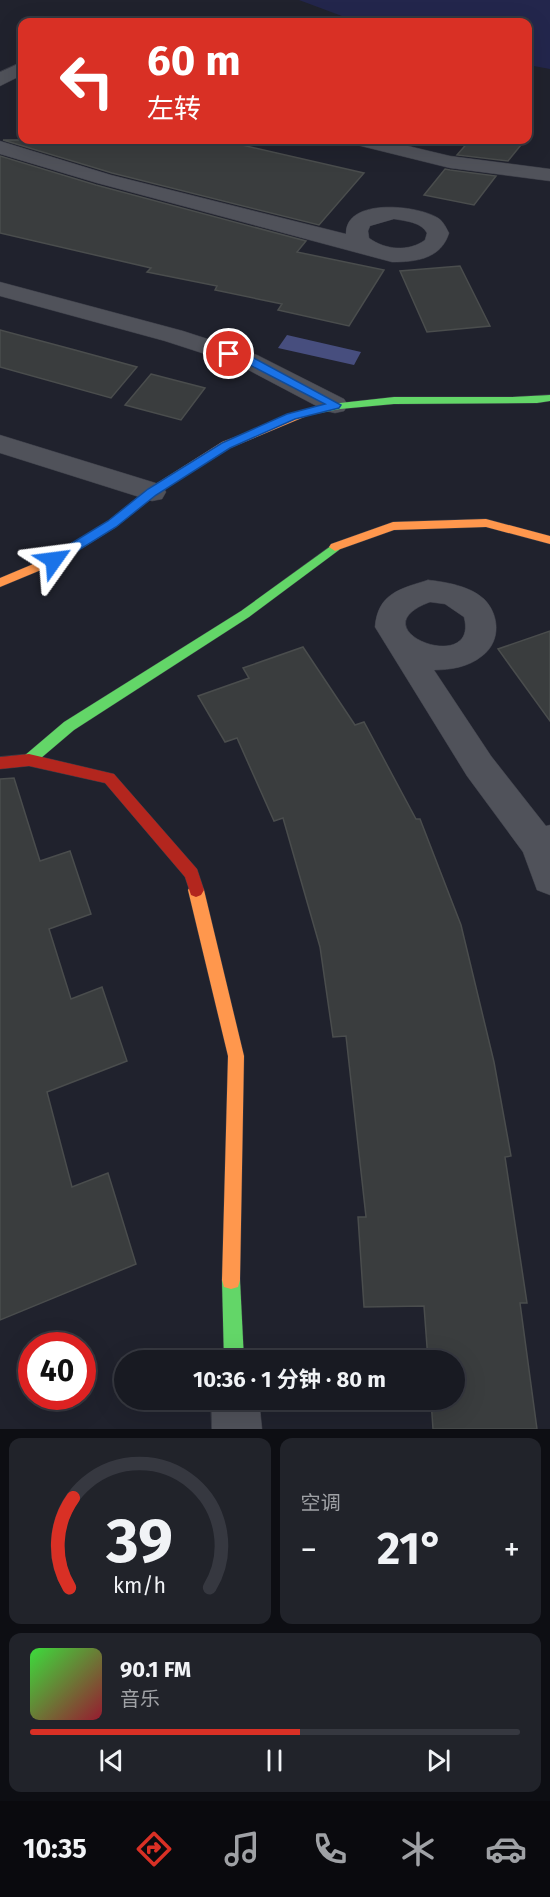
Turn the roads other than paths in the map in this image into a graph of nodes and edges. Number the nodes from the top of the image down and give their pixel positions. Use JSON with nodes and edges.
{"nodes":[{"id":1,"x":18,"y":70,"type":"edge"},
{"id":2,"x":0,"y":80,"type":"edge"},
{"id":3,"x":376,"y":144,"type":"edge"},
{"id":4,"x":0,"y":147,"type":"edge"},
{"id":5,"x":550,"y":176,"type":"edge"},
{"id":6,"x":362,"y":222,"type":"junction"},
{"id":7,"x":298,"y":229,"type":"junction"},
{"id":8,"x":365,"y":246,"type":"junction"},
{"id":9,"x":0,"y":289,"type":"edge"},
{"id":10,"x":550,"y":398,"type":"edge"},
{"id":11,"x":335,"y":405,"type":"junction"},
{"id":12,"x":0,"y":444,"type":"edge"},
{"id":13,"x":152,"y":492,"type":"junction"},
{"id":14,"x":550,"y":540,"type":"edge"},
{"id":15,"x":0,"y":583,"type":"edge"},
{"id":16,"x":403,"y":648,"type":"junction"},
{"id":17,"x":448,"y":658,"type":"junction"},
{"id":18,"x":449,"y":719,"type":"junction"},
{"id":19,"x":29,"y":760,"type":"junction"},
{"id":20,"x":0,"y":763,"type":"edge"},
{"id":21,"x":545,"y":842,"type":"edge"},
{"id":22,"x":550,"y":879,"type":"edge"},
{"id":23,"x":234,"y":1350,"type":"edge"},
{"id":24,"x":236,"y":1410,"type":"edge"},
{"id":25,"x":237,"y":1429,"type":"edge"}],
"edges":[{"from":1,"to":2,"type":"street"},
{"from":3,"to":5,"type":"street"},
{"from":4,"to":7,"type":"street"},
{"from":6,"to":7,"type":"street"},
{"from":6,"to":8,"type":"street"},
{"from":6,"to":8,"type":"street"},
{"from":7,"to":8,"type":"street"},
{"from":9,"to":11,"type":"street"},
{"from":10,"to":11,"type":"street"},
{"from":11,"to":13,"type":"street"},
{"from":12,"to":13,"type":"street"},
{"from":13,"to":15,"type":"street"},
{"from":14,"to":19,"type":"street"},
{"from":16,"to":17,"type":"street"},
{"from":16,"to":17,"type":"street"},
{"from":16,"to":18,"type":"street"},
{"from":17,"to":18,"type":"street"},
{"from":18,"to":21,"type":"street"},
{"from":19,"to":20,"type":"street"},
{"from":19,"to":23,"type":"street"},
{"from":21,"to":22,"type":"street"},
{"from":24,"to":25,"type":"street"}]}
